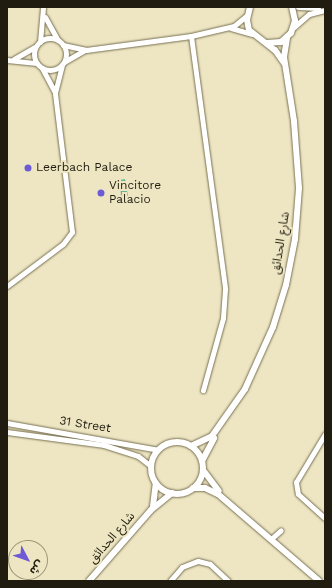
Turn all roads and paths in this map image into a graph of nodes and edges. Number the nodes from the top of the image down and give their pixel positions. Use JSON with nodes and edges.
{"nodes":[{"id":1,"x":43,"y":7,"type":"edge"},
{"id":2,"x":250,"y":7,"type":"edge"},
{"id":3,"x":292,"y":7,"type":"edge"},
{"id":4,"x":298,"y":7,"type":"edge"},
{"id":5,"x":325,"y":8,"type":"edge"},
{"id":6,"x":44,"y":16,"type":"junction"},
{"id":7,"x":247,"y":16,"type":"junction"},
{"id":8,"x":294,"y":27,"type":"junction"},
{"id":9,"x":228,"y":28,"type":"junction"},
{"id":10,"x":252,"y":34,"type":"junction"},
{"id":11,"x":191,"y":36,"type":"junction"},
{"id":12,"x":287,"y":38,"type":"junction"},
{"id":13,"x":58,"y":40,"type":"junction"},
{"id":14,"x":40,"y":42,"type":"junction"},
{"id":15,"x":267,"y":43,"type":"junction"},
{"id":16,"x":63,"y":45,"type":"junction"},
{"id":17,"x":35,"y":47,"type":"junction"},
{"id":18,"x":86,"y":50,"type":"junction"},
{"id":19,"x":13,"y":59,"type":"junction"},
{"id":20,"x":7,"y":60,"type":"edge"},
{"id":21,"x":36,"y":63,"type":"junction"},
{"id":22,"x":62,"y":64,"type":"junction"},
{"id":23,"x":286,"y":67,"type":"junction"},
{"id":24,"x":42,"y":68,"type":"junction"},
{"id":25,"x":55,"y":93,"type":"junction"},
{"id":26,"x":7,"y":286,"type":"edge"},
{"id":27,"x":203,"y":390,"type":"dead end"},
{"id":28,"x":230,"y":412,"type":"junction"},
{"id":29,"x":7,"y":424,"type":"edge"},
{"id":30,"x":7,"y":432,"type":"edge"},
{"id":31,"x":325,"y":434,"type":"edge"},
{"id":32,"x":191,"y":446,"type":"junction"},
{"id":33,"x":158,"y":450,"type":"junction"},
{"id":34,"x":202,"y":461,"type":"junction"},
{"id":35,"x":151,"y":466,"type":"junction"},
{"id":36,"x":202,"y":469,"type":"junction"},
{"id":37,"x":156,"y":483,"type":"junction"},
{"id":38,"x":193,"y":488,"type":"junction"},
{"id":39,"x":172,"y":493,"type":"junction"},
{"id":40,"x":234,"y":506,"type":"junction"},
{"id":41,"x":151,"y":510,"type":"junction"},
{"id":42,"x":325,"y":518,"type":"edge"},
{"id":43,"x":281,"y":530,"type":"dead end"},
{"id":44,"x":271,"y":539,"type":"junction"},
{"id":45,"x":89,"y":581,"type":"edge"},
{"id":46,"x":170,"y":581,"type":"edge"},
{"id":47,"x":228,"y":581,"type":"edge"},
{"id":48,"x":319,"y":581,"type":"edge"}],
"edges":[{"from":1,"to":6,"type":"street"},
{"from":2,"to":7,"type":"street"},
{"from":3,"to":8,"type":"street"},
{"from":4,"to":5,"type":"street"},
{"from":5,"to":8,"type":"street"},
{"from":6,"to":13,"type":"street"},
{"from":6,"to":14,"type":"street"},
{"from":7,"to":9,"type":"street"},
{"from":7,"to":10,"type":"street"},
{"from":8,"to":12,"type":"street"},
{"from":9,"to":10,"type":"street"},
{"from":9,"to":11,"type":"street"},
{"from":10,"to":15,"type":"street"},
{"from":11,"to":18,"type":"street"},
{"from":11,"to":27,"type":"street"},
{"from":12,"to":15,"type":"street"},
{"from":12,"to":23,"type":"street","name":"شارع الحدائق"},
{"from":13,"to":14,"type":"street"},
{"from":13,"to":16,"type":"street"},
{"from":14,"to":17,"type":"street"},
{"from":15,"to":23,"type":"street"},
{"from":16,"to":18,"type":"street"},
{"from":16,"to":22,"type":"street"},
{"from":17,"to":19,"type":"street"},
{"from":17,"to":21,"type":"street"},
{"from":18,"to":22,"type":"street"},
{"from":19,"to":20,"type":"street"},
{"from":19,"to":21,"type":"street"},
{"from":21,"to":24,"type":"street"},
{"from":22,"to":24,"type":"street"},
{"from":22,"to":25,"type":"street"},
{"from":23,"to":28,"type":"street","name":"شارع الحدائق"},
{"from":24,"to":25,"type":"street"},
{"from":25,"to":26,"type":"street"},
{"from":28,"to":32,"type":"street"},
{"from":28,"to":34,"type":"street"},
{"from":29,"to":33,"type":"street","name":"31 Street"},
{"from":30,"to":35,"type":"street","name":"31 Street"},
{"from":31,"to":42,"type":"street"},
{"from":32,"to":33,"type":"street"},
{"from":32,"to":34,"type":"street"},
{"from":33,"to":35,"type":"street"},
{"from":34,"to":36,"type":"street"},
{"from":35,"to":37,"type":"street"},
{"from":36,"to":38,"type":"street"},
{"from":36,"to":40,"type":"street"},
{"from":37,"to":39,"type":"street"},
{"from":37,"to":41,"type":"street"},
{"from":38,"to":39,"type":"street"},
{"from":38,"to":40,"type":"street"},
{"from":39,"to":41,"type":"street","name":"شارع الحدائق"},
{"from":40,"to":44,"type":"street"},
{"from":41,"to":45,"type":"street","name":"شارع الحدائق"},
{"from":43,"to":44,"type":"street"},
{"from":44,"to":48,"type":"street"},
{"from":46,"to":47,"type":"street"}]}
